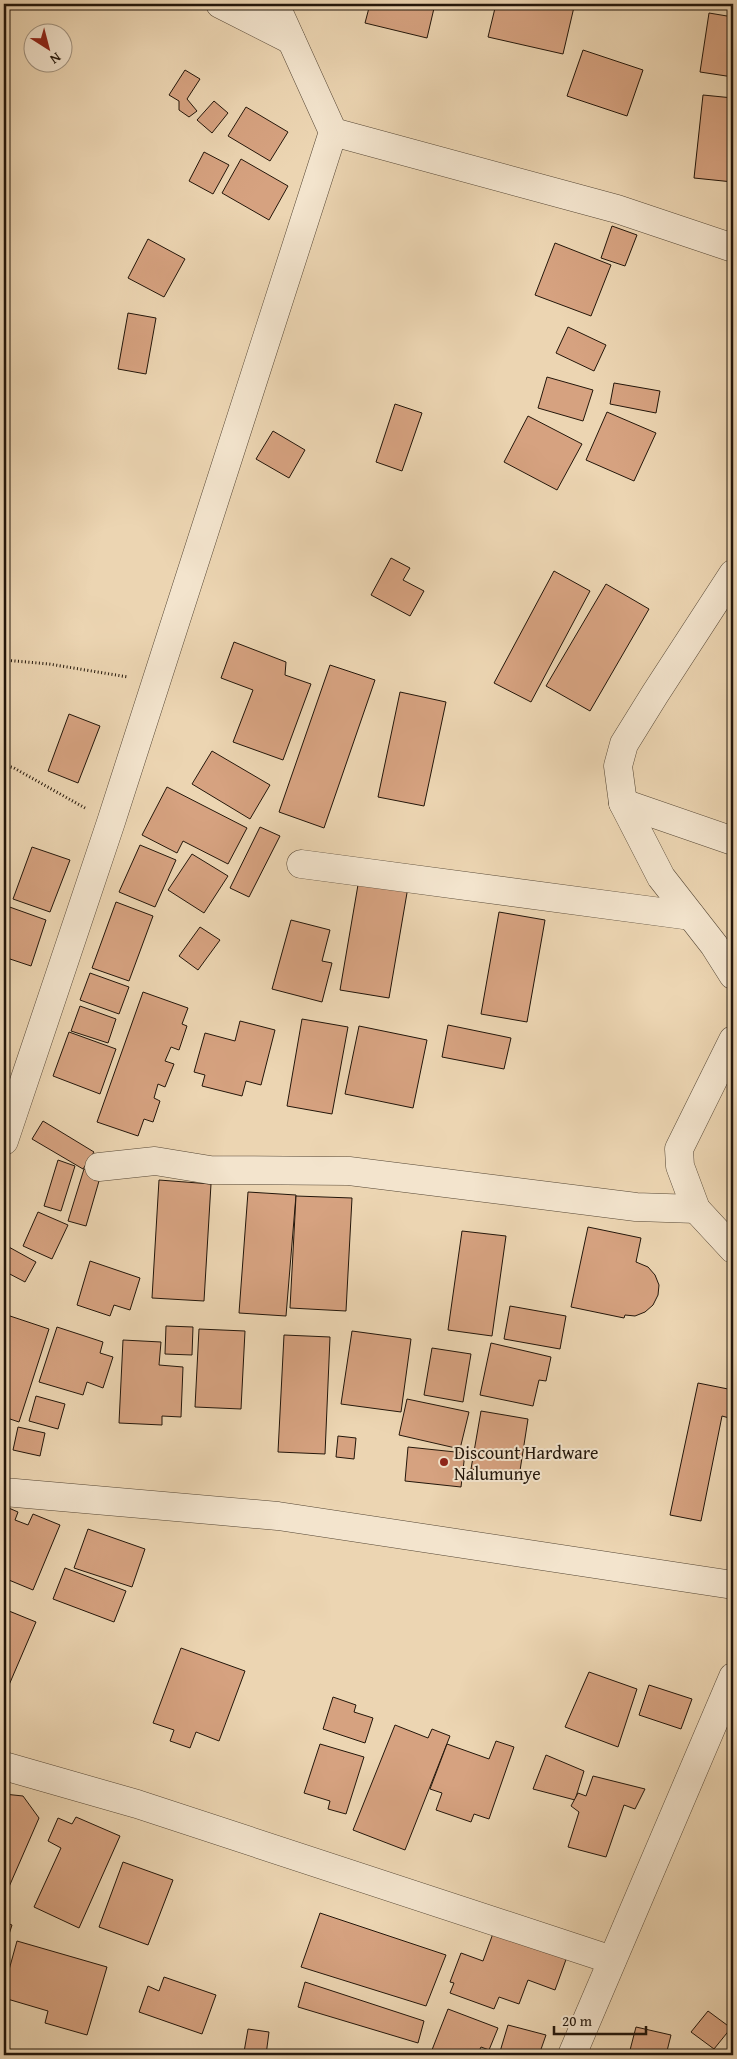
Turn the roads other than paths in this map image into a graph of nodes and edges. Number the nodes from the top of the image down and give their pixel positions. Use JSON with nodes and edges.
{"nodes":[{"id":1,"x":220,"y":4,"type":"edge"},
{"id":2,"x":276,"y":4,"type":"edge"},
{"id":3,"x":292,"y":40,"type":"junction"},
{"id":4,"x":333,"y":132,"type":"junction"},
{"id":5,"x":733,"y":248,"type":"edge"},
{"id":6,"x":733,"y":574,"type":"edge"},
{"id":7,"x":623,"y":803,"type":"junction"},
{"id":8,"x":733,"y":841,"type":"edge"},
{"id":9,"x":301,"y":864,"type":"dead end"},
{"id":10,"x":691,"y":916,"type":"junction"},
{"id":11,"x":733,"y":975,"type":"edge"},
{"id":12,"x":733,"y":1040,"type":"edge"},
{"id":13,"x":4,"y":1141,"type":"edge"},
{"id":14,"x":99,"y":1167,"type":"dead end"},
{"id":15,"x":696,"y":1209,"type":"junction"},
{"id":16,"x":733,"y":1249,"type":"edge"},
{"id":17,"x":4,"y":1492,"type":"edge"},
{"id":18,"x":733,"y":1585,"type":"edge"},
{"id":19,"x":733,"y":1677,"type":"edge"},
{"id":20,"x":4,"y":1766,"type":"edge"},
{"id":21,"x":612,"y":1960,"type":"junction"},
{"id":22,"x":572,"y":2055,"type":"edge"}],
"edges":[{"from":1,"to":3,"type":"street"},
{"from":2,"to":3,"type":"street"},
{"from":3,"to":4,"type":"street"},
{"from":4,"to":5,"type":"street"},
{"from":4,"to":13,"type":"street"},
{"from":6,"to":7,"type":"street"},
{"from":7,"to":8,"type":"street"},
{"from":7,"to":10,"type":"street"},
{"from":9,"to":10,"type":"street"},
{"from":10,"to":11,"type":"street"},
{"from":12,"to":15,"type":"street"},
{"from":14,"to":15,"type":"street"},
{"from":15,"to":16,"type":"street"},
{"from":17,"to":18,"type":"street"},
{"from":19,"to":21,"type":"street"},
{"from":20,"to":21,"type":"street"},
{"from":21,"to":22,"type":"street"}]}
